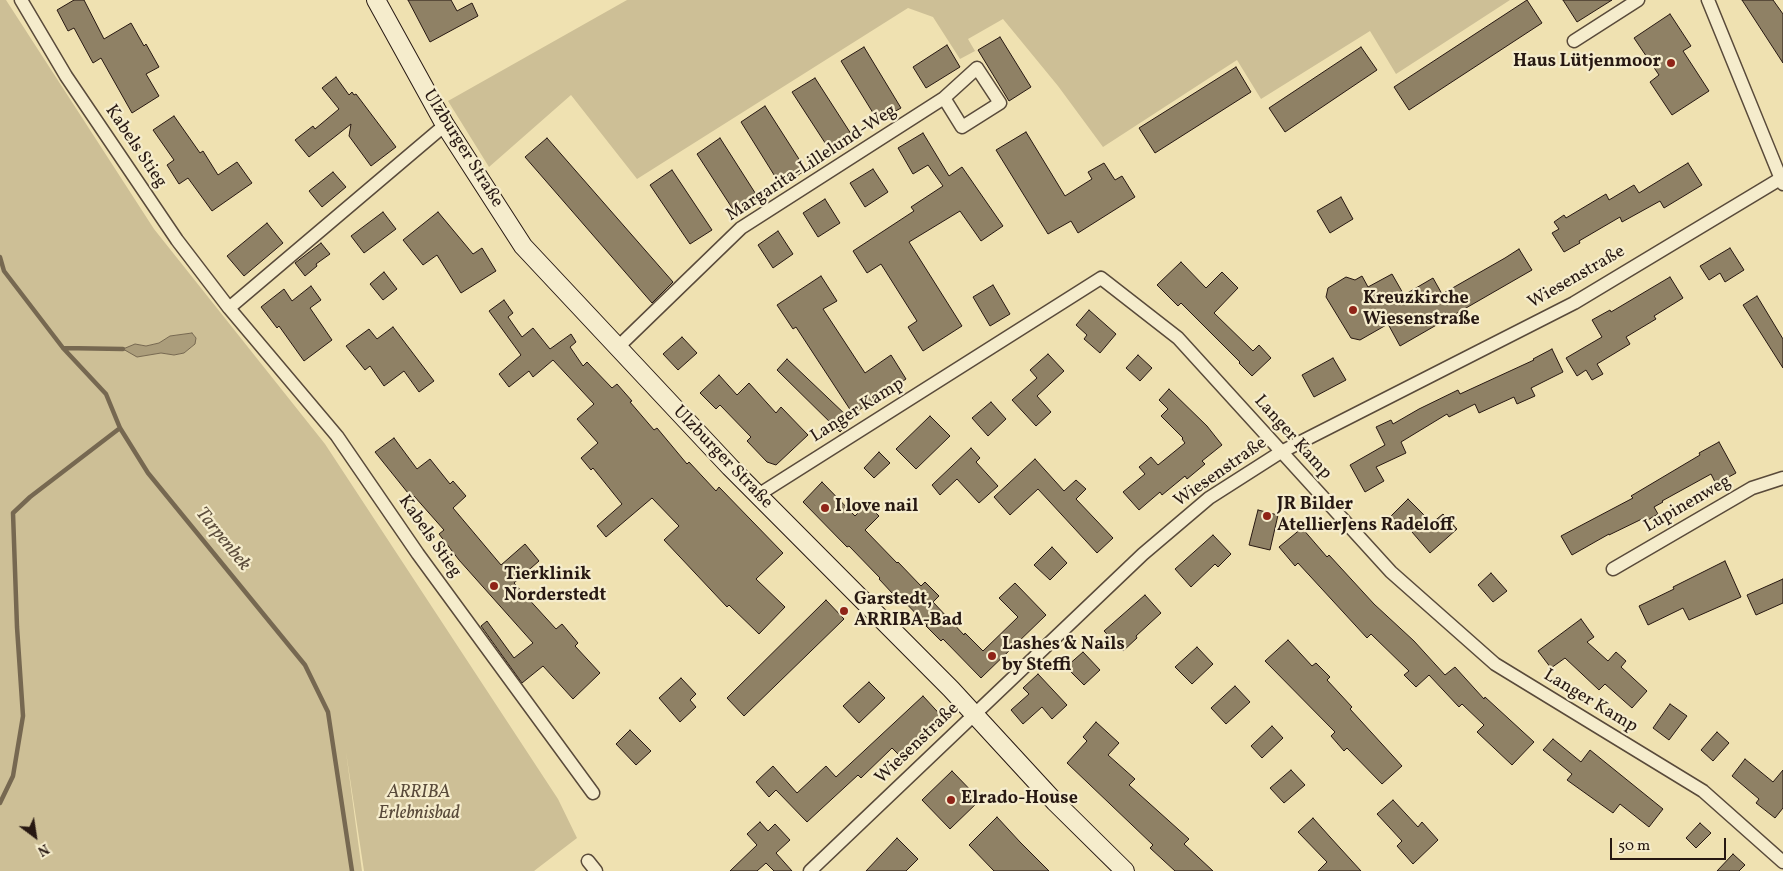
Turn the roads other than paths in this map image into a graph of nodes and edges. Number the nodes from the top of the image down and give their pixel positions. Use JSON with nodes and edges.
{"nodes":[{"id":1,"x":21,"y":0,"type":"edge"},
{"id":2,"x":376,"y":0,"type":"edge"},
{"id":3,"x":1638,"y":0,"type":"edge"},
{"id":4,"x":1708,"y":0,"type":"edge"},
{"id":5,"x":1574,"y":42,"type":"dead end"},
{"id":6,"x":944,"y":98,"type":"junction"},
{"id":7,"x":445,"y":125,"type":"junction"},
{"id":8,"x":1782,"y":181,"type":"edge"},
{"id":9,"x":229,"y":308,"type":"junction"},
{"id":10,"x":617,"y":348,"type":"junction"},
{"id":11,"x":1281,"y":452,"type":"junction"},
{"id":12,"x":1783,"y":478,"type":"edge"},
{"id":13,"x":758,"y":495,"type":"junction"},
{"id":14,"x":1613,"y":569,"type":"dead end"},
{"id":15,"x":975,"y":714,"type":"junction"},
{"id":16,"x":593,"y":793,"type":"dead end"},
{"id":17,"x":1783,"y":862,"type":"edge"},
{"id":18,"x":810,"y":871,"type":"edge"},
{"id":19,"x":1125,"y":871,"type":"edge"}],
"edges":[{"from":1,"to":9,"type":"street","name":"Kabels Stieg"},
{"from":2,"to":7,"type":"main road","name":"Ulzburger Straße"},
{"from":3,"to":5,"type":"street"},
{"from":4,"to":8,"type":"street"},
{"from":6,"to":6,"type":"street","name":"Margarita-Lillelund-Weg"},
{"from":6,"to":10,"type":"street","name":"Margarita-Lillelund-Weg"},
{"from":7,"to":9,"type":"street"},
{"from":7,"to":10,"type":"main road","name":"Ulzburger Straße"},
{"from":8,"to":11,"type":"street","name":"Wiesenstraße"},
{"from":9,"to":16,"type":"street","name":"Kabels Stieg"},
{"from":10,"to":13,"type":"main road","name":"Ulzburger Straße"},
{"from":11,"to":13,"type":"street","name":"Langer Kamp"},
{"from":11,"to":15,"type":"street","name":"Wiesenstraße"},
{"from":11,"to":17,"type":"street","name":"Langer Kamp"},
{"from":12,"to":14,"type":"street","name":"Lupinenweg"},
{"from":13,"to":15,"type":"main road","name":"Ulzburger Straße"},
{"from":15,"to":18,"type":"street","name":"Wiesenstraße"},
{"from":15,"to":19,"type":"main road","name":"Ulzburger Straße"}]}
